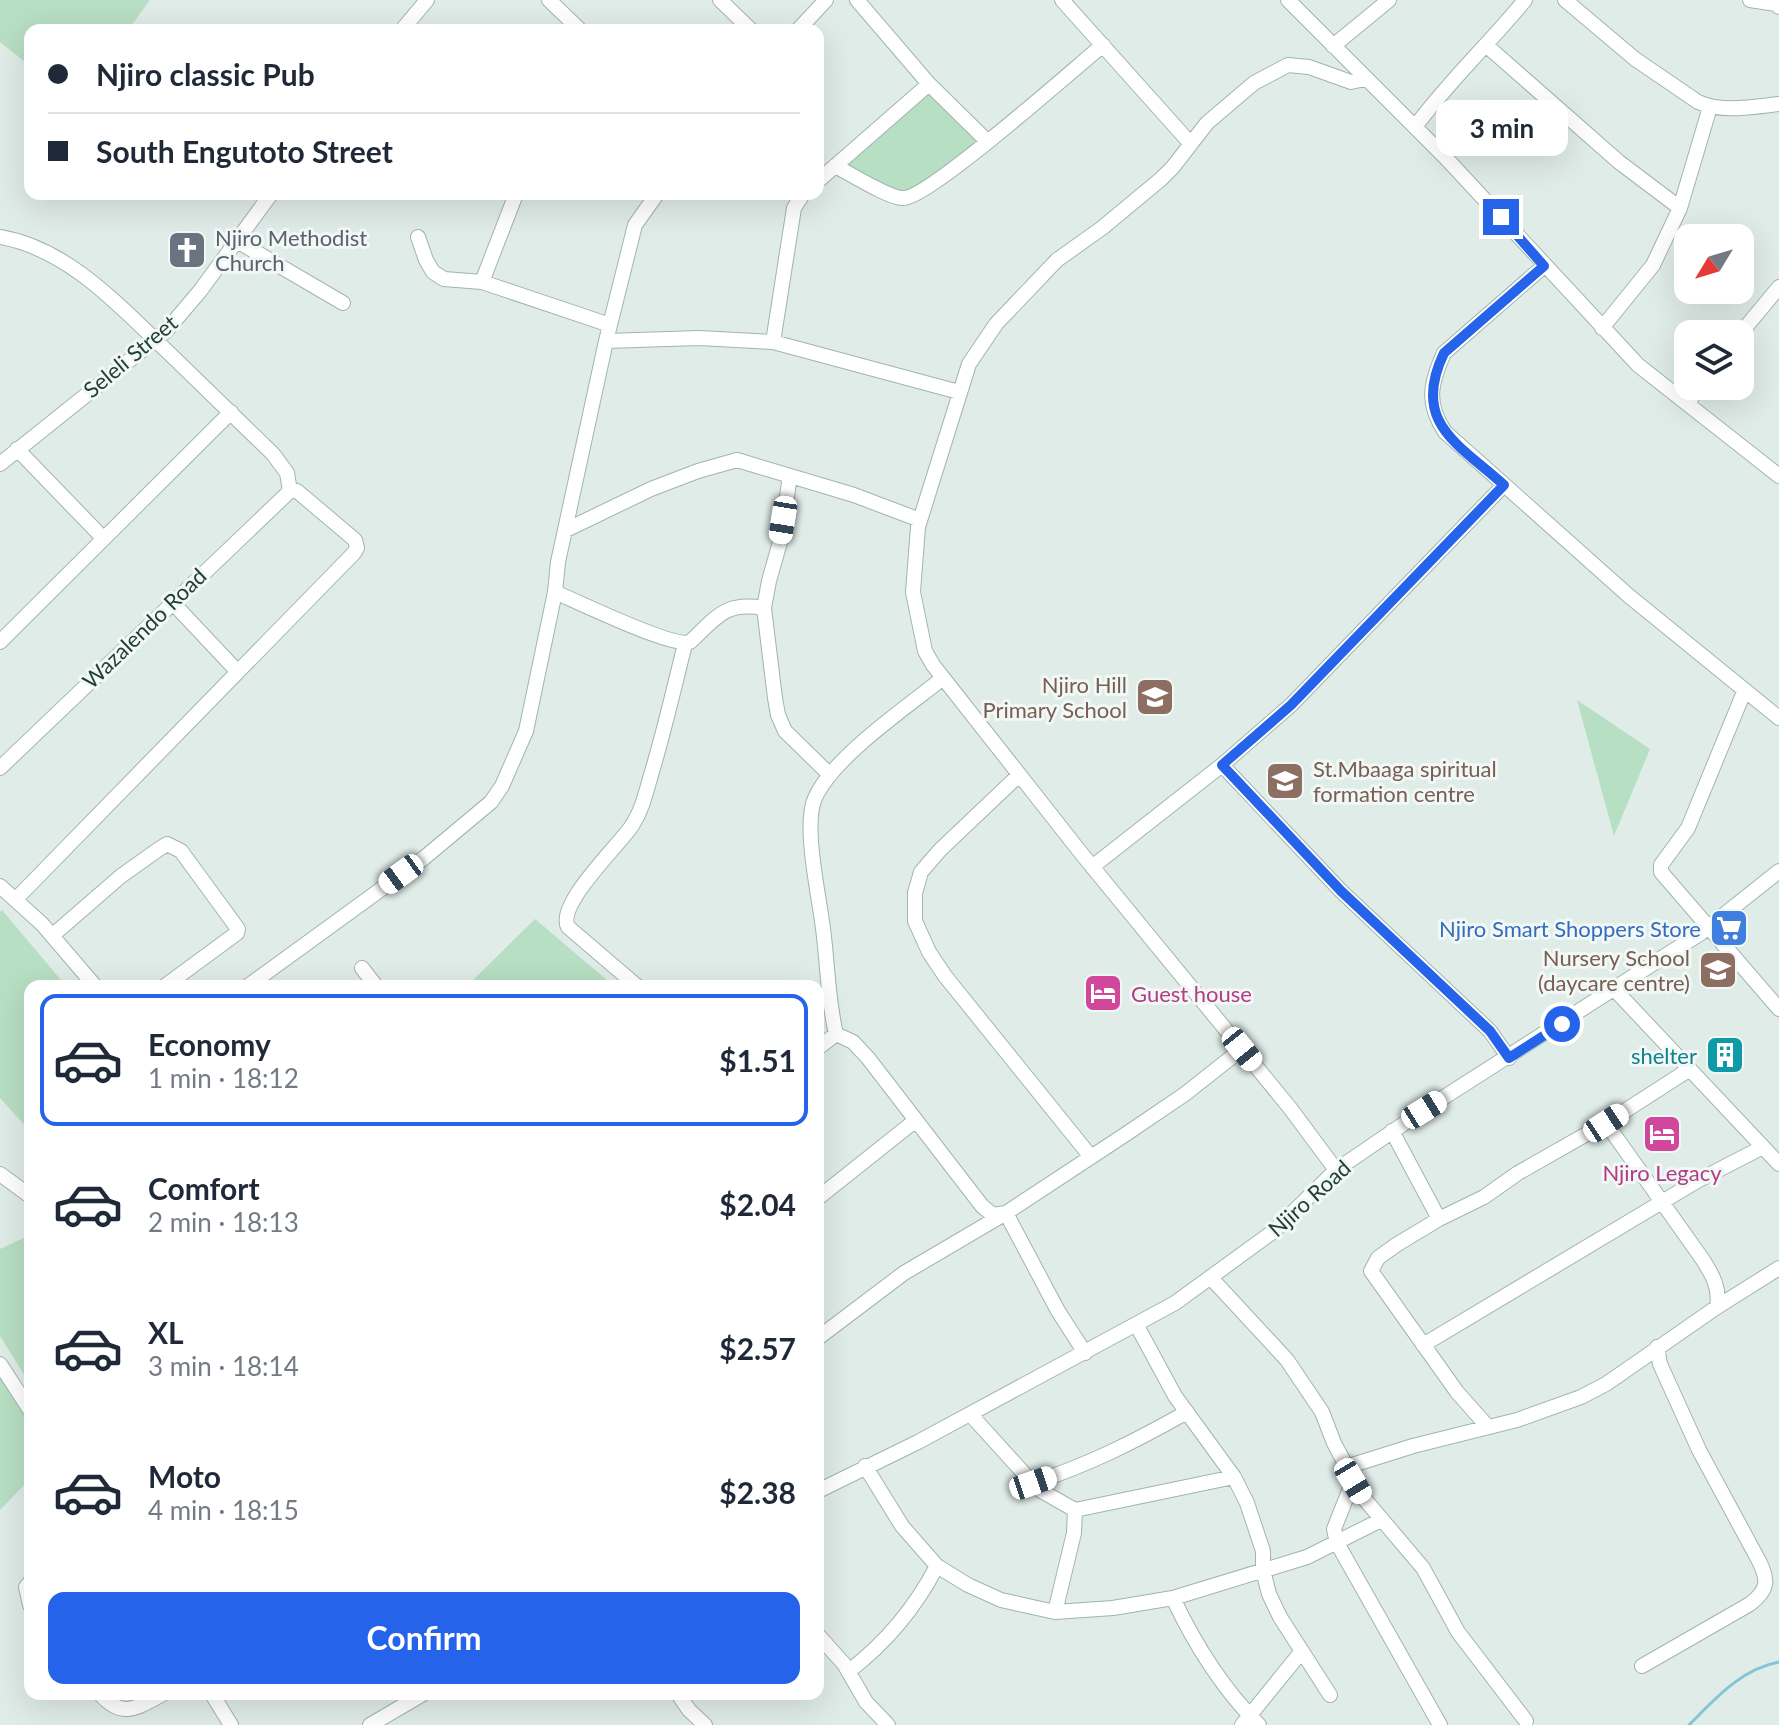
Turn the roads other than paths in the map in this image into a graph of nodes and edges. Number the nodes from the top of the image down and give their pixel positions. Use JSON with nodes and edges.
{"nodes":[{"id":1,"x":427,"y":0,"type":"edge"},
{"id":2,"x":549,"y":0,"type":"edge"},
{"id":3,"x":720,"y":0,"type":"edge"},
{"id":4,"x":826,"y":0,"type":"edge"},
{"id":5,"x":857,"y":0,"type":"edge"},
{"id":6,"x":1062,"y":0,"type":"edge"},
{"id":7,"x":1288,"y":0,"type":"edge"},
{"id":8,"x":1389,"y":0,"type":"edge"},
{"id":9,"x":1525,"y":0,"type":"edge"},
{"id":10,"x":1565,"y":0,"type":"edge"},
{"id":11,"x":1750,"y":0,"type":"edge"},
{"id":12,"x":1778,"y":5,"type":"edge"},
{"id":13,"x":407,"y":24,"type":"edge"},
{"id":14,"x":574,"y":24,"type":"edge"},
{"id":15,"x":745,"y":24,"type":"edge"},
{"id":16,"x":804,"y":24,"type":"edge"},
{"id":17,"x":1103,"y":45,"type":"junction"},
{"id":18,"x":1333,"y":46,"type":"junction"},
{"id":19,"x":1487,"y":46,"type":"junction"},
{"id":20,"x":1365,"y":79,"type":"junction"},
{"id":21,"x":929,"y":84,"type":"junction"},
{"id":22,"x":1779,"y":104,"type":"edge"},
{"id":23,"x":1710,"y":107,"type":"junction"},
{"id":24,"x":1415,"y":127,"type":"junction"},
{"id":25,"x":987,"y":141,"type":"junction"},
{"id":26,"x":1190,"y":143,"type":"junction"},
{"id":27,"x":835,"y":166,"type":"junction"},
{"id":28,"x":824,"y":176,"type":"edge"},
{"id":29,"x":267,"y":200,"type":"edge"},
{"id":30,"x":514,"y":200,"type":"edge"},
{"id":31,"x":653,"y":200,"type":"edge"},
{"id":32,"x":799,"y":200,"type":"edge"},
{"id":33,"x":1680,"y":208,"type":"junction"},
{"id":34,"x":0,"y":237,"type":"edge"},
{"id":35,"x":418,"y":237,"type":"dead end"},
{"id":36,"x":237,"y":241,"type":"junction"},
{"id":37,"x":1544,"y":266,"type":"junction"},
{"id":38,"x":482,"y":282,"type":"junction"},
{"id":39,"x":1779,"y":287,"type":"edge"},
{"id":40,"x":343,"y":303,"type":"dead end"},
{"id":41,"x":1752,"y":320,"type":"edge"},
{"id":42,"x":610,"y":325,"type":"junction"},
{"id":43,"x":1602,"y":328,"type":"junction"},
{"id":44,"x":156,"y":339,"type":"junction"},
{"id":45,"x":606,"y":341,"type":"junction"},
{"id":46,"x":773,"y":342,"type":"junction"},
{"id":47,"x":959,"y":392,"type":"junction"},
{"id":48,"x":1690,"y":400,"type":"edge"},
{"id":49,"x":1688,"y":404,"type":"junction"},
{"id":50,"x":231,"y":412,"type":"junction"},
{"id":51,"x":17,"y":449,"type":"junction"},
{"id":52,"x":0,"y":464,"type":"edge"},
{"id":53,"x":790,"y":476,"type":"junction"},
{"id":54,"x":1779,"y":476,"type":"edge"},
{"id":55,"x":1504,"y":485,"type":"junction"},
{"id":56,"x":290,"y":491,"type":"junction"},
{"id":57,"x":920,"y":520,"type":"junction"},
{"id":58,"x":566,"y":530,"type":"junction"},
{"id":59,"x":103,"y":538,"type":"junction"},
{"id":60,"x":555,"y":592,"type":"junction"},
{"id":61,"x":172,"y":602,"type":"junction"},
{"id":62,"x":764,"y":608,"type":"junction"},
{"id":63,"x":0,"y":642,"type":"edge"},
{"id":64,"x":685,"y":644,"type":"junction"},
{"id":65,"x":237,"y":671,"type":"junction"},
{"id":66,"x":943,"y":678,"type":"junction"},
{"id":67,"x":1744,"y":692,"type":"junction"},
{"id":68,"x":1779,"y":718,"type":"edge"},
{"id":69,"x":3,"y":757,"type":"edge"},
{"id":70,"x":1222,"y":765,"type":"junction"},
{"id":71,"x":830,"y":775,"type":"junction"},
{"id":72,"x":1019,"y":775,"type":"junction"},
{"id":73,"x":1092,"y":867,"type":"junction"},
{"id":74,"x":1779,"y":871,"type":"edge"},
{"id":75,"x":0,"y":886,"type":"edge"},
{"id":76,"x":16,"y":899,"type":"junction"},
{"id":77,"x":1707,"y":929,"type":"junction"},
{"id":78,"x":53,"y":935,"type":"junction"},
{"id":79,"x":362,"y":968,"type":"dead end"},
{"id":80,"x":90,"y":980,"type":"edge"},
{"id":81,"x":173,"y":980,"type":"edge"},
{"id":82,"x":256,"y":980,"type":"edge"},
{"id":83,"x":371,"y":980,"type":"edge"},
{"id":84,"x":630,"y":980,"type":"edge"},
{"id":85,"x":1615,"y":990,"type":"junction"},
{"id":86,"x":1779,"y":1009,"type":"edge"},
{"id":87,"x":836,"y":1034,"type":"junction"},
{"id":88,"x":824,"y":1043,"type":"edge"},
{"id":89,"x":1242,"y":1049,"type":"junction"},
{"id":90,"x":1509,"y":1058,"type":"junction"},
{"id":91,"x":1690,"y":1069,"type":"junction"},
{"id":92,"x":916,"y":1120,"type":"junction"},
{"id":93,"x":1606,"y":1123,"type":"junction"},
{"id":94,"x":1392,"y":1131,"type":"junction"},
{"id":95,"x":1763,"y":1147,"type":"junction"},
{"id":96,"x":1091,"y":1157,"type":"junction"},
{"id":97,"x":1778,"y":1160,"type":"edge"},
{"id":98,"x":1336,"y":1170,"type":"junction"},
{"id":99,"x":0,"y":1174,"type":"edge"},
{"id":100,"x":24,"y":1192,"type":"edge"},
{"id":101,"x":824,"y":1193,"type":"edge"},
{"id":102,"x":1664,"y":1201,"type":"junction"},
{"id":103,"x":1006,"y":1213,"type":"junction"},
{"id":104,"x":1439,"y":1219,"type":"junction"},
{"id":105,"x":1779,"y":1268,"type":"edge"},
{"id":106,"x":1212,"y":1279,"type":"junction"},
{"id":107,"x":1717,"y":1307,"type":"junction"},
{"id":108,"x":1136,"y":1324,"type":"junction"},
{"id":109,"x":824,"y":1333,"type":"edge"},
{"id":110,"x":1423,"y":1345,"type":"junction"},
{"id":111,"x":1657,"y":1347,"type":"junction"},
{"id":112,"x":1085,"y":1353,"type":"junction"},
{"id":113,"x":0,"y":1364,"type":"edge"},
{"id":114,"x":24,"y":1401,"type":"edge"},
{"id":115,"x":1187,"y":1412,"type":"junction"},
{"id":116,"x":970,"y":1414,"type":"junction"},
{"id":117,"x":1488,"y":1427,"type":"junction"},
{"id":118,"x":865,"y":1466,"type":"junction"},
{"id":119,"x":1349,"y":1474,"type":"junction"},
{"id":120,"x":1234,"y":1477,"type":"junction"},
{"id":121,"x":1033,"y":1483,"type":"junction"},
{"id":122,"x":824,"y":1486,"type":"edge"},
{"id":123,"x":1075,"y":1510,"type":"junction"},
{"id":124,"x":1381,"y":1520,"type":"junction"},
{"id":125,"x":1337,"y":1543,"type":"junction"},
{"id":126,"x":937,"y":1566,"type":"junction"},
{"id":127,"x":1263,"y":1570,"type":"junction"},
{"id":128,"x":1773,"y":1584,"type":"edge"},
{"id":129,"x":1173,"y":1598,"type":"junction"},
{"id":130,"x":1055,"y":1612,"type":"junction"},
{"id":131,"x":824,"y":1642,"type":"edge"},
{"id":132,"x":1302,"y":1651,"type":"junction"},
{"id":133,"x":1642,"y":1666,"type":"dead end"},
{"id":134,"x":849,"y":1671,"type":"junction"},
{"id":135,"x":1330,"y":1695,"type":"dead end"},
{"id":136,"x":106,"y":1700,"type":"edge"},
{"id":137,"x":150,"y":1700,"type":"edge"},
{"id":138,"x":216,"y":1700,"type":"edge"},
{"id":139,"x":413,"y":1700,"type":"edge"},
{"id":140,"x":682,"y":1700,"type":"edge"},
{"id":141,"x":1526,"y":1721,"type":"dead end"},
{"id":142,"x":1250,"y":1722,"type":"edge"},
{"id":143,"x":231,"y":1725,"type":"edge"},
{"id":144,"x":370,"y":1725,"type":"edge"},
{"id":145,"x":705,"y":1725,"type":"edge"},
{"id":146,"x":888,"y":1725,"type":"edge"},
{"id":147,"x":1440,"y":1725,"type":"edge"}],
"edges":[{"from":1,"to":13,"type":"street"},
{"from":2,"to":14,"type":"street"},
{"from":3,"to":15,"type":"street"},
{"from":4,"to":16,"type":"street"},
{"from":5,"to":21,"type":"street"},
{"from":6,"to":17,"type":"street"},
{"from":7,"to":18,"type":"street"},
{"from":8,"to":18,"type":"street"},
{"from":9,"to":19,"type":"street"},
{"from":10,"to":23,"type":"street"},
{"from":11,"to":12,"type":"street"},
{"from":17,"to":25,"type":"street"},
{"from":17,"to":26,"type":"street"},
{"from":18,"to":20,"type":"street"},
{"from":19,"to":24,"type":"street"},
{"from":19,"to":33,"type":"street"},
{"from":20,"to":24,"type":"street"},
{"from":20,"to":26,"type":"street"},
{"from":21,"to":25,"type":"street"},
{"from":21,"to":27,"type":"street"},
{"from":22,"to":23,"type":"street"},
{"from":23,"to":33,"type":"street"},
{"from":24,"to":37,"type":"street"},
{"from":25,"to":27,"type":"street"},
{"from":26,"to":47,"type":"street"},
{"from":27,"to":28,"type":"street"},
{"from":29,"to":36,"type":"street","name":"Seleli Street"},
{"from":30,"to":38,"type":"street"},
{"from":31,"to":42,"type":"street"},
{"from":32,"to":46,"type":"street"},
{"from":33,"to":43,"type":"street"},
{"from":34,"to":44,"type":"street"},
{"from":35,"to":38,"type":"street"},
{"from":36,"to":40,"type":"street"},
{"from":36,"to":44,"type":"street","name":"Seleli Street"},
{"from":37,"to":43,"type":"street"},
{"from":37,"to":55,"type":"street"},
{"from":38,"to":42,"type":"street"},
{"from":39,"to":41,"type":"street"},
{"from":42,"to":45,"type":"street"},
{"from":43,"to":49,"type":"street"},
{"from":44,"to":50,"type":"street"},
{"from":44,"to":51,"type":"street","name":"Seleli Street"},
{"from":45,"to":46,"type":"street"},
{"from":45,"to":58,"type":"street"},
{"from":46,"to":47,"type":"street"},
{"from":47,"to":57,"type":"street"},
{"from":48,"to":49,"type":"street"},
{"from":49,"to":54,"type":"street"},
{"from":50,"to":56,"type":"street"},
{"from":50,"to":59,"type":"street"},
{"from":51,"to":52,"type":"street","name":"Seleli Street"},
{"from":51,"to":59,"type":"street"},
{"from":53,"to":57,"type":"street"},
{"from":53,"to":58,"type":"street"},
{"from":53,"to":62,"type":"street"},
{"from":55,"to":67,"type":"street"},
{"from":55,"to":70,"type":"street"},
{"from":56,"to":61,"type":"street","name":"Wazalendo Road"},
{"from":56,"to":65,"type":"street"},
{"from":57,"to":66,"type":"street"},
{"from":58,"to":60,"type":"street"},
{"from":59,"to":63,"type":"street"},
{"from":60,"to":64,"type":"street"},
{"from":60,"to":82,"type":"street"},
{"from":61,"to":65,"type":"street"},
{"from":61,"to":69,"type":"street","name":"Wazalendo Road"},
{"from":62,"to":64,"type":"street"},
{"from":62,"to":71,"type":"street"},
{"from":64,"to":84,"type":"street"},
{"from":65,"to":76,"type":"street"},
{"from":66,"to":71,"type":"street"},
{"from":66,"to":72,"type":"street"},
{"from":67,"to":68,"type":"street"},
{"from":67,"to":77,"type":"street"},
{"from":70,"to":73,"type":"street"},
{"from":70,"to":90,"type":"street"},
{"from":71,"to":87,"type":"street"},
{"from":72,"to":73,"type":"street"},
{"from":72,"to":96,"type":"street"},
{"from":73,"to":89,"type":"street"},
{"from":74,"to":77,"type":"street","name":"Njiro Road"},
{"from":75,"to":76,"type":"street"},
{"from":76,"to":78,"type":"street"},
{"from":77,"to":85,"type":"street","name":"Njiro Road"},
{"from":77,"to":86,"type":"street"},
{"from":78,"to":80,"type":"street"},
{"from":78,"to":81,"type":"street"},
{"from":79,"to":83,"type":"street"},
{"from":85,"to":90,"type":"street","name":"Njiro Road"},
{"from":85,"to":91,"type":"street"},
{"from":87,"to":88,"type":"street"},
{"from":87,"to":92,"type":"street"},
{"from":89,"to":96,"type":"street"},
{"from":89,"to":98,"type":"street"},
{"from":90,"to":94,"type":"street","name":"Njiro Road"},
{"from":91,"to":93,"type":"street"},
{"from":91,"to":95,"type":"street"},
{"from":92,"to":101,"type":"street"},
{"from":92,"to":103,"type":"street"},
{"from":93,"to":102,"type":"street"},
{"from":93,"to":104,"type":"street"},
{"from":94,"to":98,"type":"street","name":"Njiro Road"},
{"from":94,"to":104,"type":"street"},
{"from":95,"to":97,"type":"street"},
{"from":95,"to":102,"type":"street"},
{"from":96,"to":103,"type":"street"},
{"from":98,"to":106,"type":"street","name":"Njiro Road"},
{"from":99,"to":100,"type":"street"},
{"from":102,"to":107,"type":"street"},
{"from":102,"to":110,"type":"street"},
{"from":103,"to":109,"type":"street"},
{"from":103,"to":112,"type":"street"},
{"from":104,"to":110,"type":"street"},
{"from":105,"to":107,"type":"street"},
{"from":106,"to":108,"type":"street","name":"Njiro Road"},
{"from":106,"to":119,"type":"street"},
{"from":107,"to":111,"type":"street"},
{"from":108,"to":112,"type":"street","name":"Njiro Road"},
{"from":108,"to":115,"type":"street"},
{"from":110,"to":117,"type":"street"},
{"from":111,"to":117,"type":"street"},
{"from":111,"to":128,"type":"street"},
{"from":112,"to":116,"type":"street","name":"Njiro Road"},
{"from":113,"to":114,"type":"street"},
{"from":115,"to":120,"type":"street"},
{"from":115,"to":121,"type":"street"},
{"from":116,"to":118,"type":"street","name":"Njiro Road"},
{"from":116,"to":121,"type":"street"},
{"from":117,"to":119,"type":"street"},
{"from":118,"to":122,"type":"street","name":"Njiro Road"},
{"from":118,"to":126,"type":"street"},
{"from":119,"to":124,"type":"street"},
{"from":119,"to":125,"type":"street"},
{"from":120,"to":123,"type":"street"},
{"from":120,"to":127,"type":"street"},
{"from":121,"to":123,"type":"street"},
{"from":123,"to":130,"type":"street"},
{"from":124,"to":125,"type":"street"},
{"from":124,"to":141,"type":"street"},
{"from":125,"to":127,"type":"street"},
{"from":125,"to":147,"type":"street"},
{"from":126,"to":130,"type":"street"},
{"from":126,"to":134,"type":"street"},
{"from":127,"to":129,"type":"street"},
{"from":127,"to":132,"type":"street"},
{"from":128,"to":133,"type":"street"},
{"from":129,"to":130,"type":"street"},
{"from":129,"to":142,"type":"street"},
{"from":131,"to":134,"type":"street"},
{"from":132,"to":135,"type":"street"},
{"from":132,"to":142,"type":"street"},
{"from":134,"to":146,"type":"street"},
{"from":136,"to":137,"type":"street"},
{"from":138,"to":143,"type":"street"},
{"from":139,"to":144,"type":"street"},
{"from":140,"to":145,"type":"street"}]}
